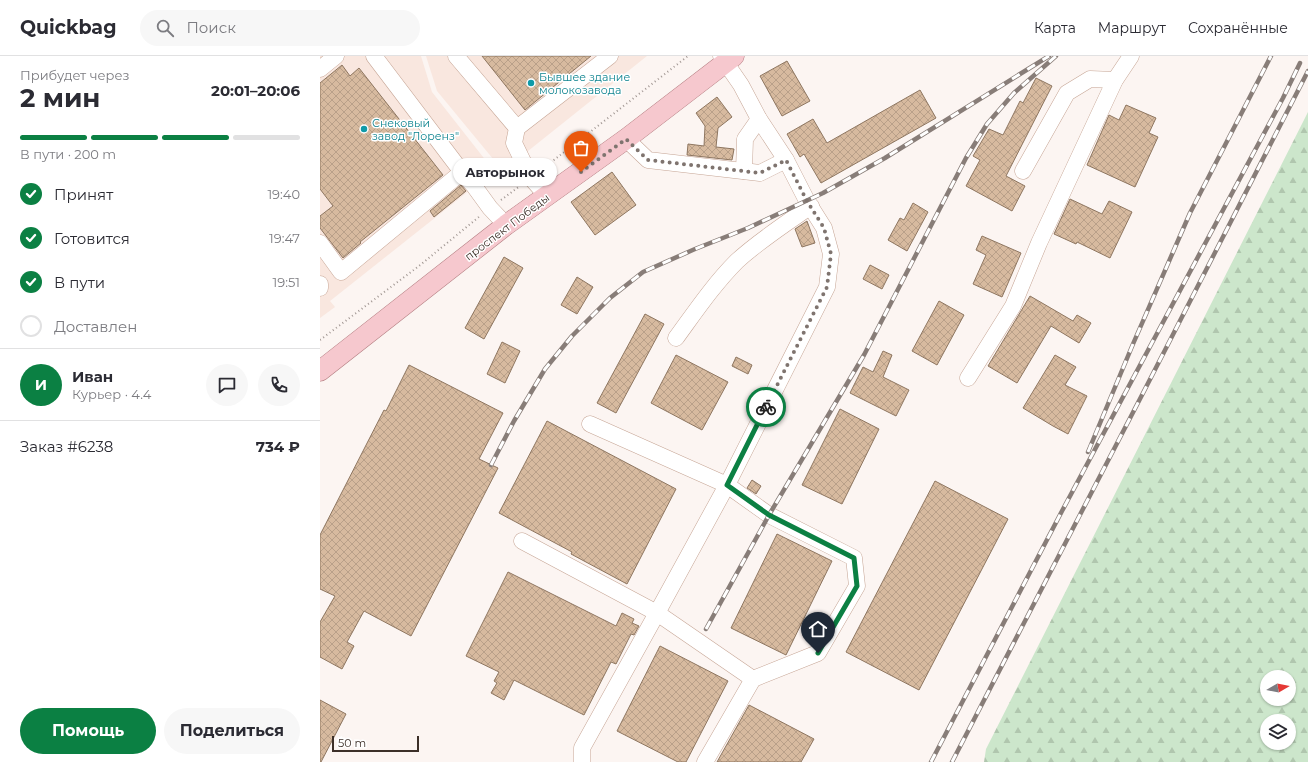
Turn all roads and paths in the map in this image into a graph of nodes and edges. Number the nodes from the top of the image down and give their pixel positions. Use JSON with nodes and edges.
{"nodes":[{"id":1,"x":336,"y":56,"type":"edge"},
{"id":2,"x":374,"y":56,"type":"edge"},
{"id":3,"x":456,"y":56,"type":"edge"},
{"id":4,"x":610,"y":56,"type":"edge"},
{"id":5,"x":688,"y":56,"type":"edge"},
{"id":6,"x":1131,"y":56,"type":"edge"},
{"id":7,"x":724,"y":58,"type":"edge"},
{"id":8,"x":320,"y":69,"type":"edge"},
{"id":9,"x":1115,"y":80,"type":"junction"},
{"id":10,"x":759,"y":119,"type":"junction"},
{"id":11,"x":516,"y":128,"type":"junction"},
{"id":12,"x":626,"y":139,"type":"junction"},
{"id":13,"x":786,"y":160,"type":"junction"},
{"id":14,"x":744,"y":171,"type":"junction"},
{"id":15,"x":1023,"y":171,"type":"dead end"},
{"id":16,"x":462,"y":172,"type":"junction"},
{"id":17,"x":539,"y":188,"type":"junction"},
{"id":18,"x":811,"y":206,"type":"junction"},
{"id":19,"x":498,"y":217,"type":"junction"},
{"id":20,"x":320,"y":243,"type":"edge"},
{"id":21,"x":320,"y":284,"type":"edge"},
{"id":22,"x":320,"y":288,"type":"edge"},
{"id":23,"x":676,"y":338,"type":"dead end"},
{"id":24,"x":320,"y":340,"type":"edge"},
{"id":25,"x":320,"y":357,"type":"edge"},
{"id":26,"x":320,"y":371,"type":"edge"},
{"id":27,"x":968,"y":378,"type":"dead end"},
{"id":28,"x":590,"y":424,"type":"dead end"},
{"id":29,"x":727,"y":485,"type":"junction"},
{"id":30,"x":522,"y":541,"type":"dead end"},
{"id":31,"x":657,"y":613,"type":"junction"},
{"id":32,"x":753,"y":679,"type":"junction"},
{"id":33,"x":582,"y":762,"type":"edge"},
{"id":34,"x":705,"y":762,"type":"edge"}],
"edges":[{"from":1,"to":8,"type":"lane"},
{"from":2,"to":16,"type":"lane"},
{"from":3,"to":11,"type":"lane"},
{"from":4,"to":11,"type":"lane"},
{"from":5,"to":17,"type":"path"},
{"from":6,"to":9,"type":"lane"},
{"from":7,"to":10,"type":"lane"},
{"from":7,"to":12,"type":"main road","name":"проспект Победы"},
{"from":7,"to":17,"type":"main road","name":"проспект Победы"},
{"from":9,"to":15,"type":"lane"},
{"from":9,"to":27,"type":"lane"},
{"from":10,"to":13,"type":"lane"},
{"from":10,"to":14,"type":"lane"},
{"from":11,"to":17,"type":"lane"},
{"from":12,"to":14,"type":"lane"},
{"from":12,"to":17,"type":"main road","name":"проспект Победы"},
{"from":13,"to":14,"type":"lane"},
{"from":13,"to":18,"type":"lane"},
{"from":16,"to":19,"type":"lane"},
{"from":16,"to":20,"type":"lane"},
{"from":17,"to":19,"type":"main road","name":"проспект Победы"},
{"from":17,"to":19,"type":"path"},
{"from":18,"to":23,"type":"lane"},
{"from":18,"to":29,"type":"lane"},
{"from":19,"to":24,"type":"path"},
{"from":19,"to":25,"type":"main road","name":"проспект Победы"},
{"from":19,"to":26,"type":"main road","name":"проспект Победы"},
{"from":21,"to":22,"type":"lane"},
{"from":28,"to":29,"type":"lane"},
{"from":29,"to":31,"type":"lane"},
{"from":29,"to":32,"type":"lane"},
{"from":30,"to":31,"type":"lane"},
{"from":31,"to":32,"type":"lane"},
{"from":31,"to":33,"type":"lane"},
{"from":32,"to":34,"type":"lane"}]}
